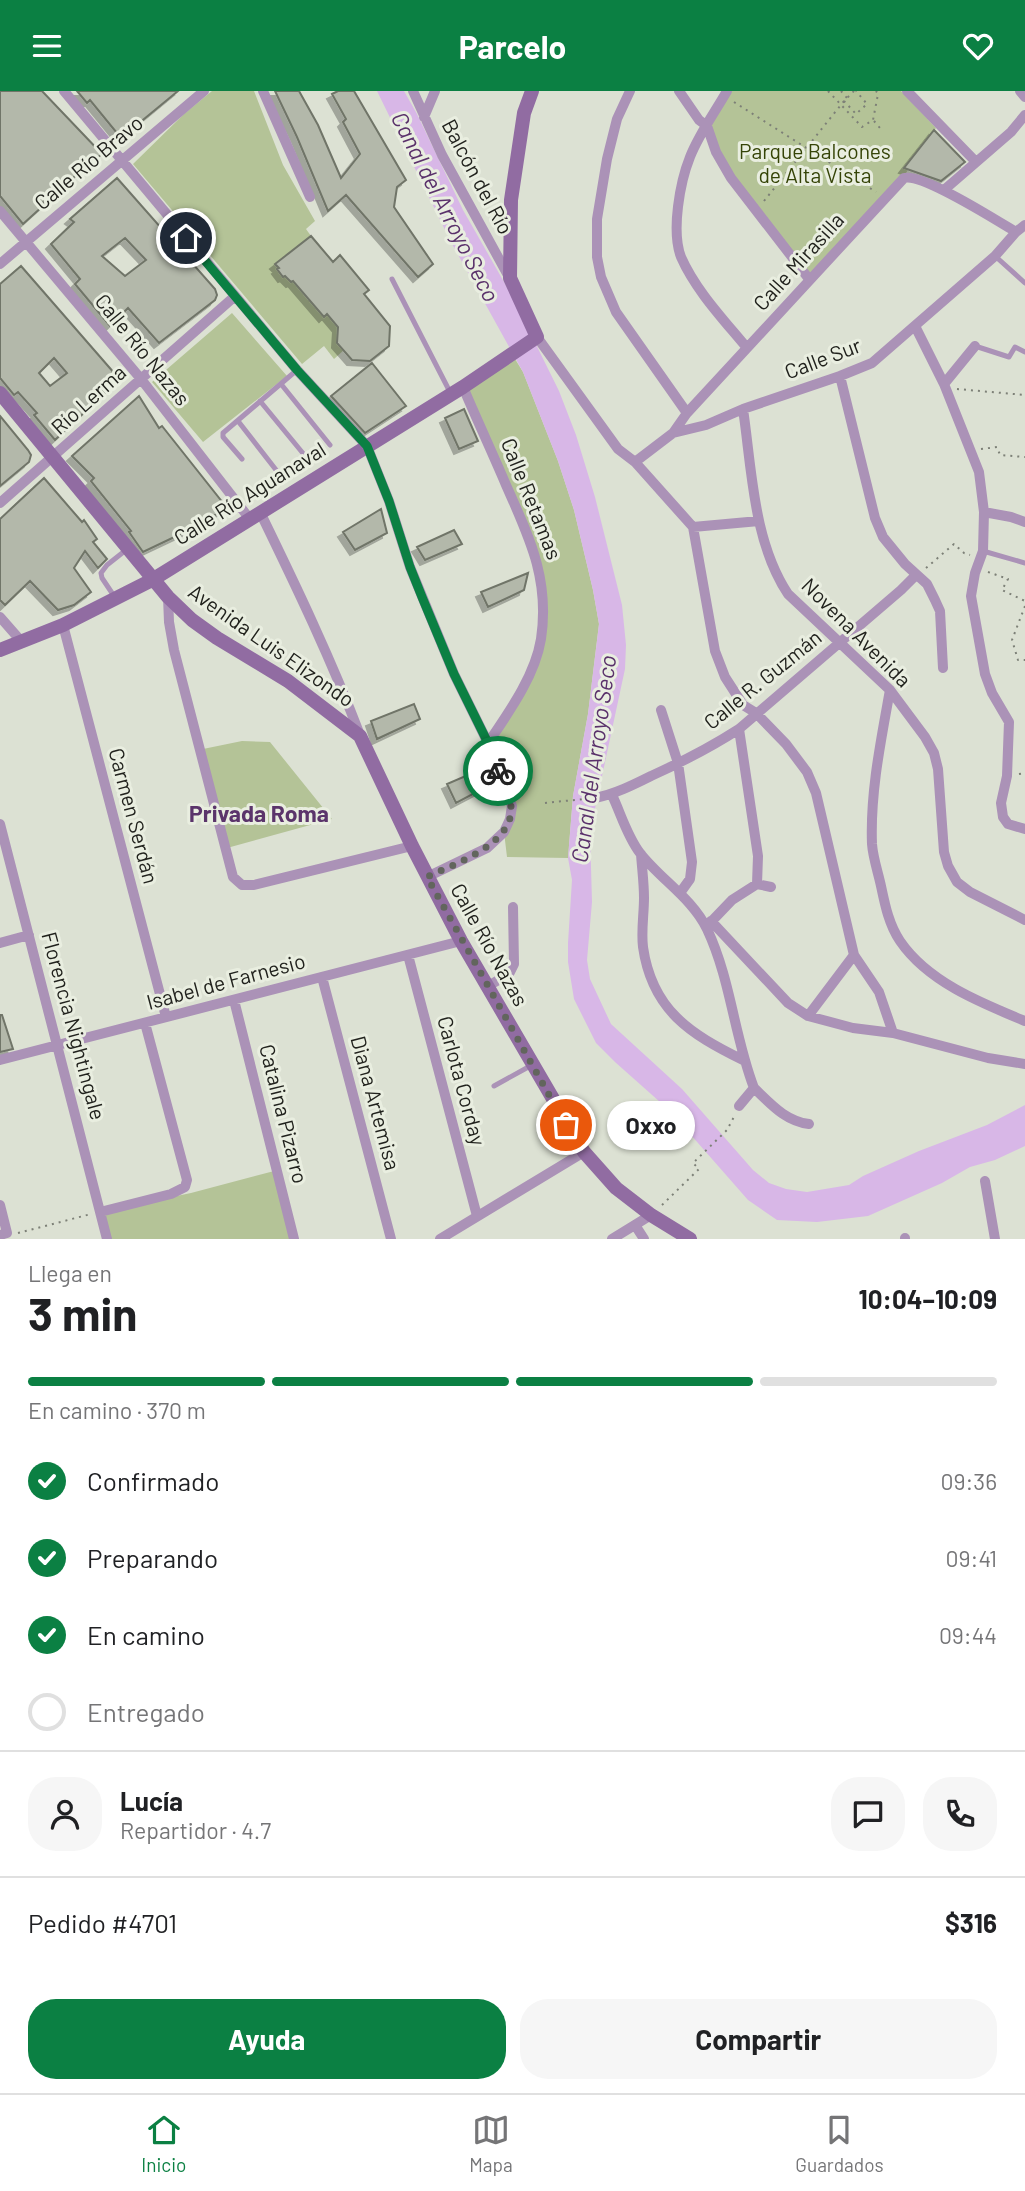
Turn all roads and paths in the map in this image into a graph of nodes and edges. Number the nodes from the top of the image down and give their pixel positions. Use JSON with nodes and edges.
{"nodes":[{"id":1,"x":64,"y":91,"type":"edge"},
{"id":2,"x":204,"y":91,"type":"edge"},
{"id":3,"x":262,"y":91,"type":"edge"},
{"id":4,"x":413,"y":91,"type":"edge"},
{"id":5,"x":435,"y":91,"type":"edge"},
{"id":6,"x":532,"y":91,"type":"edge"},
{"id":7,"x":630,"y":91,"type":"edge"},
{"id":8,"x":679,"y":91,"type":"edge"},
{"id":9,"x":727,"y":91,"type":"edge"},
{"id":10,"x":828,"y":91,"type":"edge"},
{"id":11,"x":841,"y":91,"type":"edge"},
{"id":12,"x":854,"y":91,"type":"edge"},
{"id":13,"x":876,"y":91,"type":"edge"},
{"id":14,"x":907,"y":91,"type":"edge"},
{"id":15,"x":1020,"y":91,"type":"edge"},
{"id":16,"x":1025,"y":97,"type":"edge"},
{"id":17,"x":846,"y":100,"type":"junction"},
{"id":18,"x":734,"y":102,"type":"dead end"},
{"id":19,"x":842,"y":105,"type":"junction"},
{"id":20,"x":1025,"y":115,"type":"edge"},
{"id":21,"x":424,"y":117,"type":"junction"},
{"id":22,"x":873,"y":120,"type":"junction"},
{"id":23,"x":707,"y":126,"type":"junction"},
{"id":24,"x":880,"y":128,"type":"dead end"},
{"id":25,"x":807,"y":149,"type":"junction"},
{"id":26,"x":122,"y":161,"type":"junction"},
{"id":27,"x":976,"y":162,"type":"junction"},
{"id":28,"x":944,"y":190,"type":"junction"},
{"id":29,"x":877,"y":192,"type":"dead end"},
{"id":30,"x":310,"y":197,"type":"dead end"},
{"id":31,"x":763,"y":202,"type":"dead end"},
{"id":32,"x":0,"y":211,"type":"edge"},
{"id":33,"x":1021,"y":228,"type":"edge"},
{"id":34,"x":26,"y":243,"type":"junction"},
{"id":35,"x":995,"y":256,"type":"junction"},
{"id":36,"x":0,"y":264,"type":"edge"},
{"id":37,"x":510,"y":278,"type":"junction"},
{"id":38,"x":392,"y":279,"type":"dead end"},
{"id":39,"x":810,"y":279,"type":"junction"},
{"id":40,"x":1025,"y":283,"type":"edge"},
{"id":41,"x":234,"y":297,"type":"junction"},
{"id":42,"x":915,"y":326,"type":"junction"},
{"id":43,"x":535,"y":338,"type":"junction"},
{"id":44,"x":975,"y":346,"type":"joint"},
{"id":45,"x":747,"y":348,"type":"junction"},
{"id":46,"x":1025,"y":352,"type":"edge"},
{"id":47,"x":297,"y":370,"type":"junction"},
{"id":48,"x":841,"y":376,"type":"junction"},
{"id":49,"x":141,"y":379,"type":"junction"},
{"id":50,"x":281,"y":384,"type":"junction"},
{"id":51,"x":945,"y":386,"type":"junction"},
{"id":52,"x":457,"y":391,"type":"junction"},
{"id":53,"x":0,"y":393,"type":"edge"},
{"id":54,"x":1025,"y":395,"type":"edge"},
{"id":55,"x":260,"y":401,"type":"junction"},
{"id":56,"x":743,"y":409,"type":"junction"},
{"id":57,"x":687,"y":413,"type":"junction"},
{"id":58,"x":238,"y":421,"type":"junction"},
{"id":59,"x":673,"y":433,"type":"junction"},
{"id":60,"x":330,"y":445,"type":"dead end"},
{"id":61,"x":367,"y":446,"type":"junction"},
{"id":62,"x":970,"y":450,"type":"junction"},
{"id":63,"x":306,"y":457,"type":"dead end"},
{"id":64,"x":1025,"y":457,"type":"edge"},
{"id":65,"x":53,"y":458,"type":"junction"},
{"id":66,"x":242,"y":459,"type":"dead end"},
{"id":67,"x":635,"y":462,"type":"junction"},
{"id":68,"x":280,"y":475,"type":"dead end"},
{"id":69,"x":0,"y":503,"type":"edge"},
{"id":70,"x":984,"y":512,"type":"junction"},
{"id":71,"x":254,"y":515,"type":"junction"},
{"id":72,"x":759,"y":521,"type":"junction"},
{"id":73,"x":1025,"y":522,"type":"edge"},
{"id":74,"x":693,"y":527,"type":"junction"},
{"id":75,"x":127,"y":549,"type":"junction"},
{"id":76,"x":982,"y":554,"type":"junction"},
{"id":77,"x":1025,"y":563,"type":"edge"},
{"id":78,"x":977,"y":568,"type":"junction"},
{"id":79,"x":916,"y":575,"type":"junction"},
{"id":80,"x":152,"y":580,"type":"junction"},
{"id":81,"x":168,"y":597,"type":"junction"},
{"id":82,"x":116,"y":599,"type":"junction"},
{"id":83,"x":1025,"y":601,"type":"edge"},
{"id":84,"x":1025,"y":606,"type":"edge"},
{"id":85,"x":0,"y":617,"type":"edge"},
{"id":86,"x":63,"y":625,"type":"junction"},
{"id":87,"x":20,"y":641,"type":"junction"},
{"id":88,"x":840,"y":643,"type":"junction"},
{"id":89,"x":0,"y":650,"type":"edge"},
{"id":90,"x":1025,"y":660,"type":"edge"},
{"id":91,"x":943,"y":668,"type":"dead end"},
{"id":92,"x":890,"y":690,"type":"junction"},
{"id":93,"x":661,"y":710,"type":"dead end"},
{"id":94,"x":756,"y":713,"type":"junction"},
{"id":95,"x":739,"y":729,"type":"junction"},
{"id":96,"x":360,"y":736,"type":"junction"},
{"id":97,"x":488,"y":743,"type":"junction"},
{"id":98,"x":678,"y":763,"type":"junction"},
{"id":99,"x":611,"y":795,"type":"junction"},
{"id":100,"x":595,"y":798,"type":"joint"},
{"id":101,"x":545,"y":803,"type":"dead end"},
{"id":102,"x":0,"y":824,"type":"edge"},
{"id":103,"x":1025,"y":829,"type":"edge"},
{"id":104,"x":412,"y":846,"type":"junction"},
{"id":105,"x":641,"y":854,"type":"junction"},
{"id":106,"x":427,"y":877,"type":"junction"},
{"id":107,"x":757,"y":884,"type":"junction"},
{"id":108,"x":771,"y":887,"type":"dead end"},
{"id":109,"x":680,"y":893,"type":"junction"},
{"id":110,"x":513,"y":907,"type":"dead end"},
{"id":111,"x":1025,"y":920,"type":"edge"},
{"id":112,"x":709,"y":924,"type":"junction"},
{"id":113,"x":29,"y":935,"type":"junction"},
{"id":114,"x":461,"y":941,"type":"junction"},
{"id":115,"x":0,"y":943,"type":"edge"},
{"id":116,"x":408,"y":955,"type":"junction"},
{"id":117,"x":854,"y":955,"type":"junction"},
{"id":118,"x":321,"y":977,"type":"junction"},
{"id":119,"x":488,"y":986,"type":"junction"},
{"id":120,"x":234,"y":1000,"type":"junction"},
{"id":121,"x":808,"y":1016,"type":"junction"},
{"id":122,"x":166,"y":1017,"type":"junction"},
{"id":123,"x":1025,"y":1021,"type":"edge"},
{"id":124,"x":145,"y":1023,"type":"junction"},
{"id":125,"x":893,"y":1033,"type":"junction"},
{"id":126,"x":59,"y":1046,"type":"junction"},
{"id":127,"x":0,"y":1060,"type":"edge"},
{"id":128,"x":743,"y":1060,"type":"junction"},
{"id":129,"x":1025,"y":1064,"type":"edge"},
{"id":130,"x":532,"y":1065,"type":"junction"},
{"id":131,"x":494,"y":1086,"type":"dead end"},
{"id":132,"x":754,"y":1088,"type":"junction"},
{"id":133,"x":739,"y":1106,"type":"joint"},
{"id":134,"x":809,"y":1123,"type":"dead end"},
{"id":135,"x":584,"y":1152,"type":"junction"},
{"id":136,"x":985,"y":1181,"type":"dead end"},
{"id":137,"x":0,"y":1205,"type":"edge"},
{"id":138,"x":100,"y":1212,"type":"junction"},
{"id":139,"x":651,"y":1215,"type":"junction"},
{"id":140,"x":477,"y":1216,"type":"junction"},
{"id":141,"x":635,"y":1225,"type":"junction"},
{"id":142,"x":3,"y":1234,"type":"edge"},
{"id":143,"x":107,"y":1239,"type":"edge"},
{"id":144,"x":294,"y":1239,"type":"edge"},
{"id":145,"x":390,"y":1239,"type":"edge"},
{"id":146,"x":440,"y":1239,"type":"edge"},
{"id":147,"x":612,"y":1239,"type":"edge"},
{"id":148,"x":643,"y":1239,"type":"edge"},
{"id":149,"x":690,"y":1239,"type":"edge"},
{"id":150,"x":995,"y":1239,"type":"edge"}],
"edges":[{"from":1,"to":26,"type":"street"},
{"from":2,"to":26,"type":"street","name":"Calle Río Bravo"},
{"from":3,"to":30,"type":"street"},
{"from":4,"to":21,"type":"street","name":"Balcón del Río"},
{"from":5,"to":21,"type":"street"},
{"from":6,"to":37,"type":"street"},
{"from":7,"to":57,"type":"street"},
{"from":8,"to":23,"type":"street"},
{"from":9,"to":23,"type":"street"},
{"from":10,"to":19,"type":"path"},
{"from":11,"to":17,"type":"path"},
{"from":12,"to":17,"type":"path"},
{"from":12,"to":17,"type":"path"},
{"from":13,"to":22,"type":"path"},
{"from":14,"to":27,"type":"street"},
{"from":15,"to":16,"type":"street"},
{"from":17,"to":19,"type":"path"},
{"from":18,"to":25,"type":"path"},
{"from":19,"to":22,"type":"path"},
{"from":19,"to":25,"type":"path"},
{"from":20,"to":27,"type":"street"},
{"from":21,"to":37,"type":"street","name":"Balcón del Río"},
{"from":22,"to":24,"type":"path"},
{"from":23,"to":39,"type":"street"},
{"from":23,"to":45,"type":"street"},
{"from":25,"to":29,"type":"path"},
{"from":25,"to":31,"type":"path"},
{"from":26,"to":34,"type":"street","name":"Calle Río Bravo"},
{"from":26,"to":41,"type":"street"},
{"from":27,"to":28,"type":"street"},
{"from":28,"to":33,"type":"street","name":"Calle Mirasilla"},
{"from":28,"to":39,"type":"street","name":"Calle Mirasilla"},
{"from":32,"to":34,"type":"street","name":"Calle Río Nazas"},
{"from":33,"to":35,"type":"street","name":"Calle Sur"},
{"from":34,"to":36,"type":"street","name":"Calle Río Bravo"},
{"from":34,"to":49,"type":"street","name":"Calle Río Nazas"},
{"from":35,"to":40,"type":"lane"},
{"from":35,"to":42,"type":"street","name":"Calle Sur"},
{"from":37,"to":43,"type":"street"},
{"from":38,"to":52,"type":"lane"},
{"from":39,"to":45,"type":"street","name":"Calle Mirasilla"},
{"from":41,"to":47,"type":"street"},
{"from":41,"to":49,"type":"street","name":"Río Lerma"},
{"from":42,"to":48,"type":"street","name":"Calle Sur"},
{"from":42,"to":51,"type":"street"},
{"from":43,"to":52,"type":"street","name":"Calle Río Aguanaval"},
{"from":43,"to":67,"type":"street"},
{"from":44,"to":46,"type":"lane"},
{"from":44,"to":51,"type":"street"},
{"from":45,"to":57,"type":"street","name":"Calle Mirasilla"},
{"from":47,"to":50,"type":"lane"},
{"from":47,"to":61,"type":"street"},
{"from":48,"to":56,"type":"street","name":"Calle Sur"},
{"from":48,"to":79,"type":"street"},
{"from":49,"to":65,"type":"street","name":"Río Lerma"},
{"from":49,"to":71,"type":"street","name":"Calle Río Nazas"},
{"from":50,"to":55,"type":"lane"},
{"from":50,"to":60,"type":"lane"},
{"from":51,"to":54,"type":"path"},
{"from":51,"to":62,"type":"street"},
{"from":52,"to":61,"type":"street","name":"Calle Río Aguanaval"},
{"from":52,"to":97,"type":"street","name":"Calle Retamas"},
{"from":53,"to":65,"type":"street","name":"Avenida Luis Elizondo"},
{"from":55,"to":58,"type":"lane"},
{"from":55,"to":63,"type":"lane"},
{"from":56,"to":59,"type":"street","name":"Calle Sur"},
{"from":56,"to":72,"type":"street","name":"Novena Avenida"},
{"from":57,"to":59,"type":"street","name":"Calle Mirasilla"},
{"from":58,"to":66,"type":"lane"},
{"from":58,"to":68,"type":"lane"},
{"from":59,"to":67,"type":"street","name":"Calle Mirasilla"},
{"from":61,"to":71,"type":"street","name":"Calle Río Aguanaval"},
{"from":61,"to":97,"type":"street"},
{"from":62,"to":64,"type":"path"},
{"from":62,"to":70,"type":"street"},
{"from":65,"to":69,"type":"street","name":"Río Lerma"},
{"from":65,"to":75,"type":"street","name":"Avenida Luis Elizondo"},
{"from":67,"to":74,"type":"street"},
{"from":70,"to":73,"type":"street"},
{"from":70,"to":76,"type":"street"},
{"from":71,"to":80,"type":"street","name":"Calle Río Aguanaval"},
{"from":71,"to":96,"type":"street","name":"Calle Río Nazas"},
{"from":72,"to":74,"type":"street"},
{"from":72,"to":88,"type":"street","name":"Novena Avenida"},
{"from":74,"to":94,"type":"street"},
{"from":75,"to":80,"type":"street","name":"Avenida Luis Elizondo"},
{"from":75,"to":82,"type":"lane"},
{"from":76,"to":77,"type":"lane"},
{"from":76,"to":78,"type":"street"},
{"from":76,"to":79,"type":"path"},
{"from":78,"to":83,"type":"path"},
{"from":78,"to":103,"type":"street"},
{"from":79,"to":88,"type":"street","name":"Calle R. Guzmán"},
{"from":79,"to":91,"type":"street"},
{"from":80,"to":81,"type":"street","name":"Avenida Luis Elizondo"},
{"from":80,"to":82,"type":"street","name":"Calle Río Aguanaval"},
{"from":81,"to":96,"type":"street","name":"Avenida Luis Elizondo"},
{"from":81,"to":104,"type":"street"},
{"from":82,"to":86,"type":"street","name":"Calle Río Aguanaval"},
{"from":84,"to":90,"type":"path"},
{"from":85,"to":87,"type":"street"},
{"from":86,"to":87,"type":"street","name":"Calle Río Aguanaval"},
{"from":86,"to":122,"type":"street","name":"Carmen Serdán"},
{"from":87,"to":89,"type":"street","name":"Calle Río Aguanaval"},
{"from":88,"to":92,"type":"street","name":"Novena Avenida"},
{"from":88,"to":94,"type":"street","name":"Calle R. Guzmán"},
{"from":92,"to":111,"type":"street","name":"Novena Avenida"},
{"from":92,"to":123,"type":"street"},
{"from":93,"to":98,"type":"street"},
{"from":94,"to":95,"type":"street","name":"Calle R. Guzmán"},
{"from":94,"to":117,"type":"street"},
{"from":95,"to":98,"type":"street","name":"Calle R. Guzmán"},
{"from":95,"to":107,"type":"street"},
{"from":96,"to":104,"type":"street","name":"Calle Río Nazas"},
{"from":97,"to":106,"type":"street"},
{"from":98,"to":99,"type":"street","name":"Calle R. Guzmán"},
{"from":98,"to":109,"type":"street"},
{"from":99,"to":100,"type":"street","name":"Calle R. Guzmán"},
{"from":99,"to":105,"type":"street"},
{"from":100,"to":101,"type":"path"},
{"from":102,"to":113,"type":"street","name":"Florencia Nightingale"},
{"from":104,"to":106,"type":"street","name":"Calle Río Nazas"},
{"from":105,"to":109,"type":"street"},
{"from":105,"to":128,"type":"street"},
{"from":106,"to":114,"type":"street","name":"Calle Río Nazas"},
{"from":107,"to":108,"type":"street"},
{"from":107,"to":112,"type":"street"},
{"from":109,"to":112,"type":"street"},
{"from":110,"to":119,"type":"street"},
{"from":112,"to":121,"type":"street"},
{"from":112,"to":128,"type":"street"},
{"from":113,"to":115,"type":"street"},
{"from":113,"to":126,"type":"street","name":"Florencia Nightingale"},
{"from":114,"to":116,"type":"street","name":"Isabel de Farnesio"},
{"from":114,"to":119,"type":"street","name":"Calle Río Nazas"},
{"from":116,"to":118,"type":"street","name":"Isabel de Farnesio"},
{"from":116,"to":140,"type":"street","name":"Carlota Corday"},
{"from":117,"to":121,"type":"street"},
{"from":117,"to":125,"type":"street"},
{"from":118,"to":120,"type":"street","name":"Isabel de Farnesio"},
{"from":118,"to":145,"type":"street","name":"Diana Artemisa"},
{"from":119,"to":130,"type":"street","name":"Calle Río Nazas"},
{"from":120,"to":122,"type":"street","name":"Isabel de Farnesio"},
{"from":120,"to":144,"type":"street","name":"Catalina Pizarro"},
{"from":121,"to":125,"type":"street"},
{"from":122,"to":124,"type":"street","name":"Isabel de Farnesio"},
{"from":124,"to":126,"type":"street","name":"Isabel de Farnesio"},
{"from":124,"to":138,"type":"street"},
{"from":125,"to":129,"type":"street"},
{"from":126,"to":127,"type":"street","name":"Isabel de Farnesio"},
{"from":126,"to":138,"type":"street","name":"Florencia Nightingale"},
{"from":128,"to":132,"type":"street"},
{"from":130,"to":131,"type":"lane"},
{"from":130,"to":135,"type":"street","name":"Calle Río Nazas"},
{"from":132,"to":133,"type":"street"},
{"from":132,"to":134,"type":"street"},
{"from":133,"to":139,"type":"path"},
{"from":135,"to":139,"type":"street","name":"Calle Río Nazas"},
{"from":135,"to":140,"type":"street"},
{"from":136,"to":150,"type":"street"},
{"from":137,"to":142,"type":"street"},
{"from":138,"to":142,"type":"path"},
{"from":138,"to":143,"type":"street","name":"Florencia Nightingale"},
{"from":139,"to":141,"type":"street"},
{"from":139,"to":149,"type":"street","name":"Calle Río Nazas"},
{"from":140,"to":146,"type":"street"},
{"from":141,"to":147,"type":"street"},
{"from":141,"to":148,"type":"street"}]}
